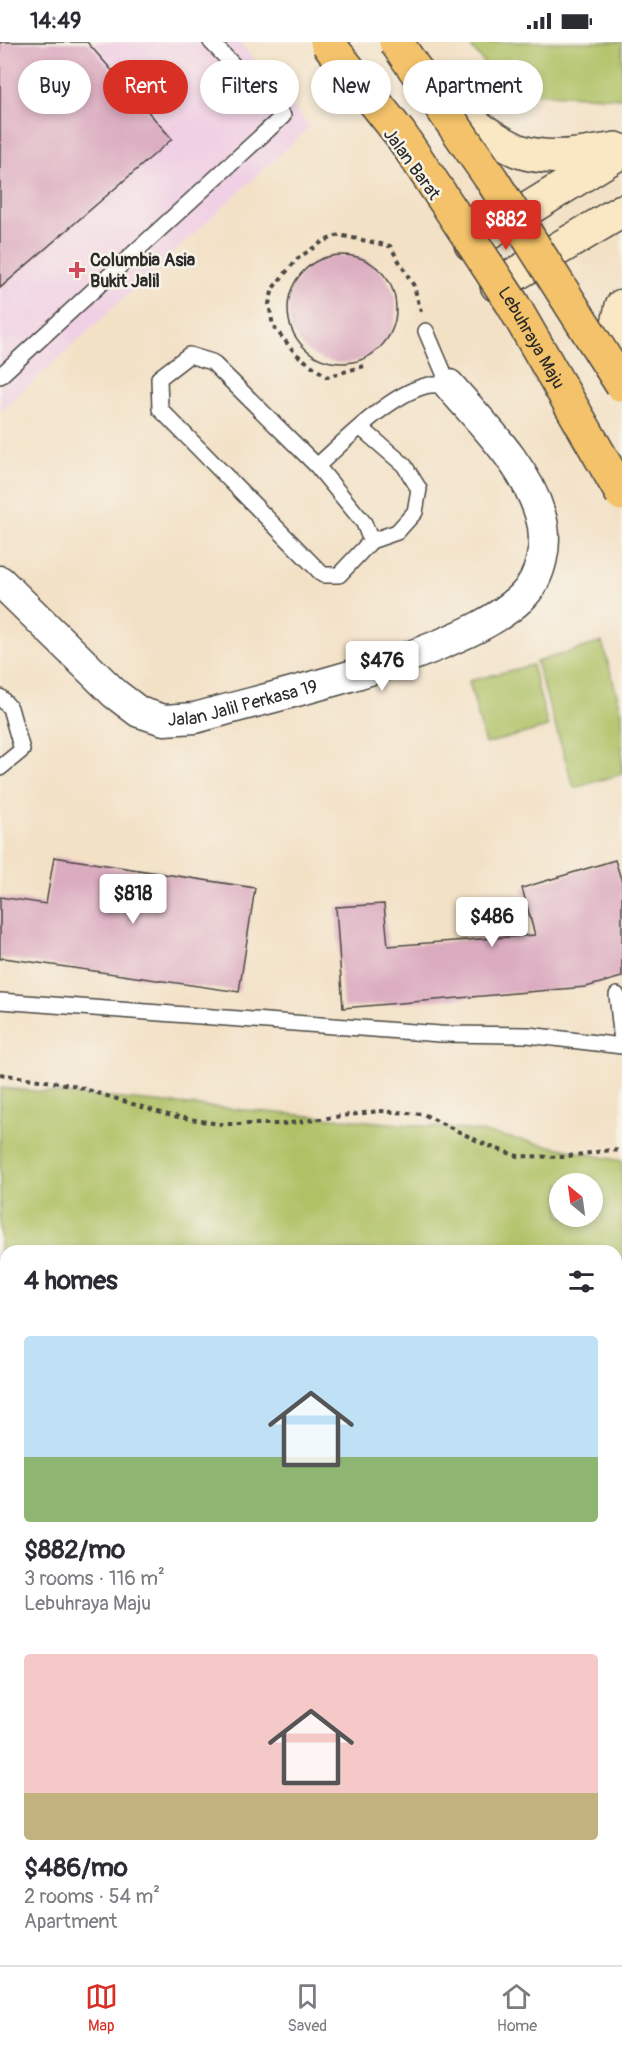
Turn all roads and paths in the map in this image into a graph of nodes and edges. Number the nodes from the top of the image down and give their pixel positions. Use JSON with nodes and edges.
{"nodes":[{"id":1,"x":211,"y":42,"type":"edge"},
{"id":2,"x":319,"y":42,"type":"edge"},
{"id":3,"x":327,"y":42,"type":"edge"},
{"id":4,"x":396,"y":42,"type":"edge"},
{"id":5,"x":407,"y":42,"type":"edge"},
{"id":6,"x":463,"y":117,"type":"junction"},
{"id":7,"x":622,"y":150,"type":"edge"},
{"id":8,"x":622,"y":211,"type":"edge"},
{"id":9,"x":524,"y":213,"type":"junction"},
{"id":10,"x":471,"y":244,"type":"junction"},
{"id":11,"x":551,"y":255,"type":"junction"},
{"id":12,"x":497,"y":285,"type":"junction"},
{"id":13,"x":622,"y":306,"type":"edge"},
{"id":14,"x":426,"y":331,"type":"joint"},
{"id":15,"x":364,"y":366,"type":"dead end"},
{"id":16,"x":618,"y":375,"type":"edge"},
{"id":17,"x":0,"y":376,"type":"edge"},
{"id":18,"x":449,"y":385,"type":"junction"},
{"id":19,"x":360,"y":427,"type":"junction"},
{"id":20,"x":317,"y":466,"type":"junction"},
{"id":21,"x":622,"y":494,"type":"edge"},
{"id":22,"x":622,"y":510,"type":"edge"},
{"id":23,"x":371,"y":541,"type":"junction"},
{"id":24,"x":0,"y":581,"type":"edge"},
{"id":25,"x":0,"y":697,"type":"edge"},
{"id":26,"x":0,"y":768,"type":"edge"},
{"id":27,"x":617,"y":995,"type":"dead end"},
{"id":28,"x":0,"y":1001,"type":"edge"},
{"id":29,"x":622,"y":1044,"type":"edge"},
{"id":30,"x":0,"y":1074,"type":"edge"},
{"id":31,"x":622,"y":1151,"type":"edge"}],
"edges":[{"from":1,"to":17,"type":"lane"},
{"from":2,"to":10,"type":"main road","name":"Jalan Barat"},
{"from":3,"to":21,"type":"highway","name":"Lebuhraya Maju","bridge":true},
{"from":4,"to":16,"type":"highway","bridge":true},
{"from":5,"to":6,"type":"main road"},
{"from":6,"to":7,"type":"main road"},
{"from":6,"to":9,"type":"main road"},
{"from":7,"to":9,"type":"main road"},
{"from":8,"to":11,"type":"main road"},
{"from":9,"to":10,"type":"main road"},
{"from":9,"to":11,"type":"main road"},
{"from":10,"to":12,"type":"main road","name":"Jalan Barat"},
{"from":11,"to":12,"type":"main road"},
{"from":11,"to":16,"type":"main road"},
{"from":12,"to":22,"type":"main road","name":"Jalan Barat"},
{"from":13,"to":16,"type":"main road"},
{"from":14,"to":15,"type":"path"},
{"from":14,"to":18,"type":"lane"},
{"from":18,"to":19,"type":"lane"},
{"from":18,"to":24,"type":"street","name":"Jalan Jalil Perkasa 19"},
{"from":19,"to":20,"type":"lane"},
{"from":19,"to":23,"type":"lane"},
{"from":20,"to":23,"type":"lane"},
{"from":20,"to":23,"type":"lane"},
{"from":25,"to":26,"type":"lane"},
{"from":27,"to":29,"type":"lane"},
{"from":28,"to":29,"type":"lane"},
{"from":30,"to":31,"type":"path"}]}
